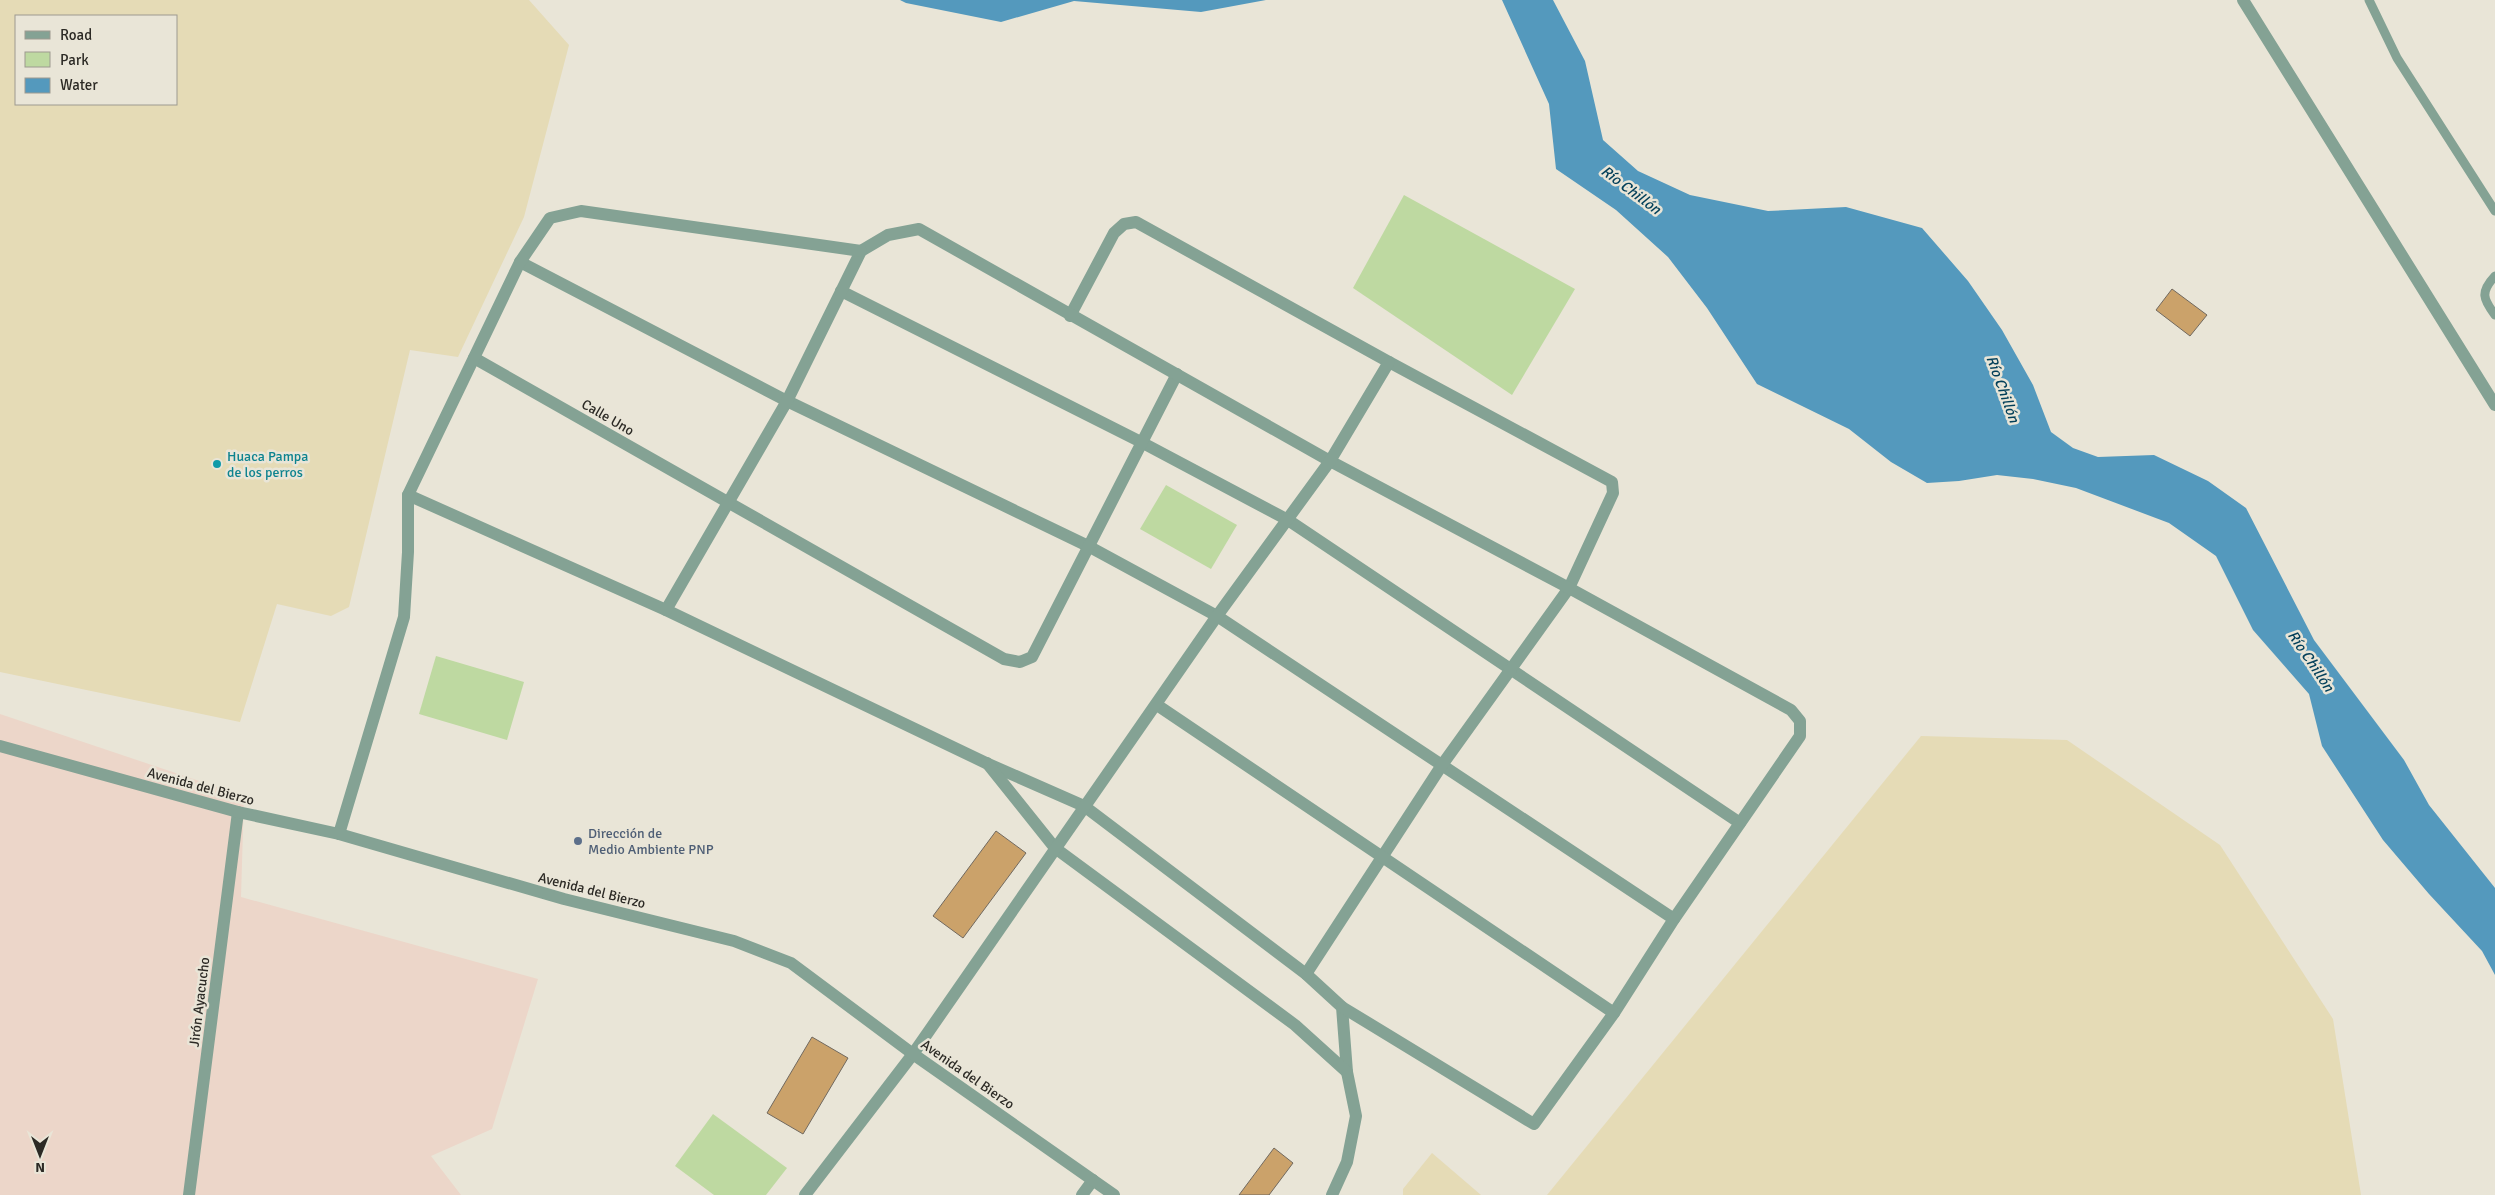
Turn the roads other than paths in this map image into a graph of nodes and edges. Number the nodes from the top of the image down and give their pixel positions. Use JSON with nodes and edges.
{"nodes":[{"id":1,"x":2243,"y":0,"type":"edge"},
{"id":2,"x":2369,"y":0,"type":"edge"},
{"id":3,"x":2495,"y":211,"type":"edge"},
{"id":4,"x":861,"y":251,"type":"junction"},
{"id":5,"x":520,"y":262,"type":"junction"},
{"id":6,"x":2495,"y":276,"type":"edge"},
{"id":7,"x":841,"y":291,"type":"junction"},
{"id":8,"x":2495,"y":315,"type":"edge"},
{"id":9,"x":1070,"y":316,"type":"junction"},
{"id":10,"x":474,"y":358,"type":"junction"},
{"id":11,"x":1389,"y":362,"type":"junction"},
{"id":12,"x":1177,"y":374,"type":"junction"},
{"id":13,"x":787,"y":402,"type":"junction"},
{"id":14,"x":2495,"y":405,"type":"edge"},
{"id":15,"x":1141,"y":442,"type":"junction"},
{"id":16,"x":1330,"y":461,"type":"junction"},
{"id":17,"x":408,"y":495,"type":"junction"},
{"id":18,"x":728,"y":503,"type":"junction"},
{"id":19,"x":1288,"y":520,"type":"junction"},
{"id":20,"x":1088,"y":546,"type":"junction"},
{"id":21,"x":1569,"y":588,"type":"junction"},
{"id":22,"x":666,"y":610,"type":"junction"},
{"id":23,"x":1217,"y":616,"type":"junction"},
{"id":24,"x":1511,"y":670,"type":"junction"},
{"id":25,"x":1157,"y":705,"type":"junction"},
{"id":26,"x":0,"y":746,"type":"edge"},
{"id":27,"x":986,"y":763,"type":"junction"},
{"id":28,"x":1442,"y":765,"type":"junction"},
{"id":29,"x":1084,"y":806,"type":"junction"},
{"id":30,"x":238,"y":812,"type":"junction"},
{"id":31,"x":1740,"y":823,"type":"junction"},
{"id":32,"x":338,"y":834,"type":"junction"},
{"id":33,"x":1055,"y":848,"type":"junction"},
{"id":34,"x":1381,"y":857,"type":"junction"},
{"id":35,"x":1674,"y":919,"type":"junction"},
{"id":36,"x":1306,"y":974,"type":"junction"},
{"id":37,"x":1342,"y":1007,"type":"junction"},
{"id":38,"x":1614,"y":1013,"type":"junction"},
{"id":39,"x":913,"y":1054,"type":"junction"},
{"id":40,"x":1348,"y":1072,"type":"junction"},
{"id":41,"x":1093,"y":1180,"type":"junction"},
{"id":42,"x":189,"y":1195,"type":"edge"},
{"id":43,"x":806,"y":1195,"type":"edge"},
{"id":44,"x":1082,"y":1195,"type":"edge"},
{"id":45,"x":1114,"y":1195,"type":"edge"},
{"id":46,"x":1332,"y":1195,"type":"edge"}],
"edges":[{"from":1,"to":14,"type":"street"},
{"from":2,"to":3,"type":"lane"},
{"from":4,"to":5,"type":"street"},
{"from":4,"to":7,"type":"street"},
{"from":4,"to":9,"type":"street"},
{"from":5,"to":10,"type":"street"},
{"from":5,"to":13,"type":"street"},
{"from":6,"to":8,"type":"lane"},
{"from":7,"to":13,"type":"street"},
{"from":7,"to":15,"type":"street"},
{"from":9,"to":11,"type":"street"},
{"from":9,"to":12,"type":"street"},
{"from":10,"to":17,"type":"street"},
{"from":10,"to":18,"type":"street","name":"Calle Uno"},
{"from":11,"to":16,"type":"street"},
{"from":11,"to":21,"type":"street"},
{"from":12,"to":15,"type":"street","name":"Calle Uno"},
{"from":12,"to":16,"type":"street"},
{"from":13,"to":18,"type":"street"},
{"from":13,"to":20,"type":"street"},
{"from":15,"to":19,"type":"street"},
{"from":15,"to":20,"type":"street","name":"Calle Uno"},
{"from":16,"to":19,"type":"street"},
{"from":16,"to":21,"type":"street"},
{"from":17,"to":22,"type":"street"},
{"from":17,"to":32,"type":"street"},
{"from":18,"to":20,"type":"street","name":"Calle Uno"},
{"from":18,"to":22,"type":"street"},
{"from":19,"to":23,"type":"street"},
{"from":19,"to":24,"type":"street"},
{"from":20,"to":23,"type":"street"},
{"from":21,"to":24,"type":"street"},
{"from":21,"to":31,"type":"street"},
{"from":22,"to":27,"type":"street"},
{"from":23,"to":25,"type":"street"},
{"from":23,"to":28,"type":"street"},
{"from":24,"to":28,"type":"street"},
{"from":24,"to":31,"type":"street"},
{"from":25,"to":29,"type":"street"},
{"from":25,"to":34,"type":"street"},
{"from":26,"to":30,"type":"street","name":"Avenida del Bierzo"},
{"from":27,"to":29,"type":"street"},
{"from":27,"to":33,"type":"street"},
{"from":28,"to":34,"type":"street"},
{"from":28,"to":35,"type":"street"},
{"from":29,"to":33,"type":"street"},
{"from":29,"to":36,"type":"street"},
{"from":30,"to":32,"type":"street","name":"Avenida del Bierzo"},
{"from":30,"to":42,"type":"street","name":"Jirón Ayacucho"},
{"from":31,"to":35,"type":"street"},
{"from":32,"to":39,"type":"street","name":"Avenida del Bierzo"},
{"from":33,"to":39,"type":"street"},
{"from":33,"to":40,"type":"street"},
{"from":34,"to":36,"type":"street"},
{"from":34,"to":38,"type":"street"},
{"from":35,"to":38,"type":"street"},
{"from":36,"to":37,"type":"street"},
{"from":37,"to":38,"type":"street"},
{"from":37,"to":40,"type":"street"},
{"from":39,"to":41,"type":"street","name":"Avenida del Bierzo"},
{"from":39,"to":43,"type":"street"},
{"from":40,"to":46,"type":"street"},
{"from":41,"to":44,"type":"street"},
{"from":41,"to":45,"type":"street","name":"Avenida del Bierzo"}]}
